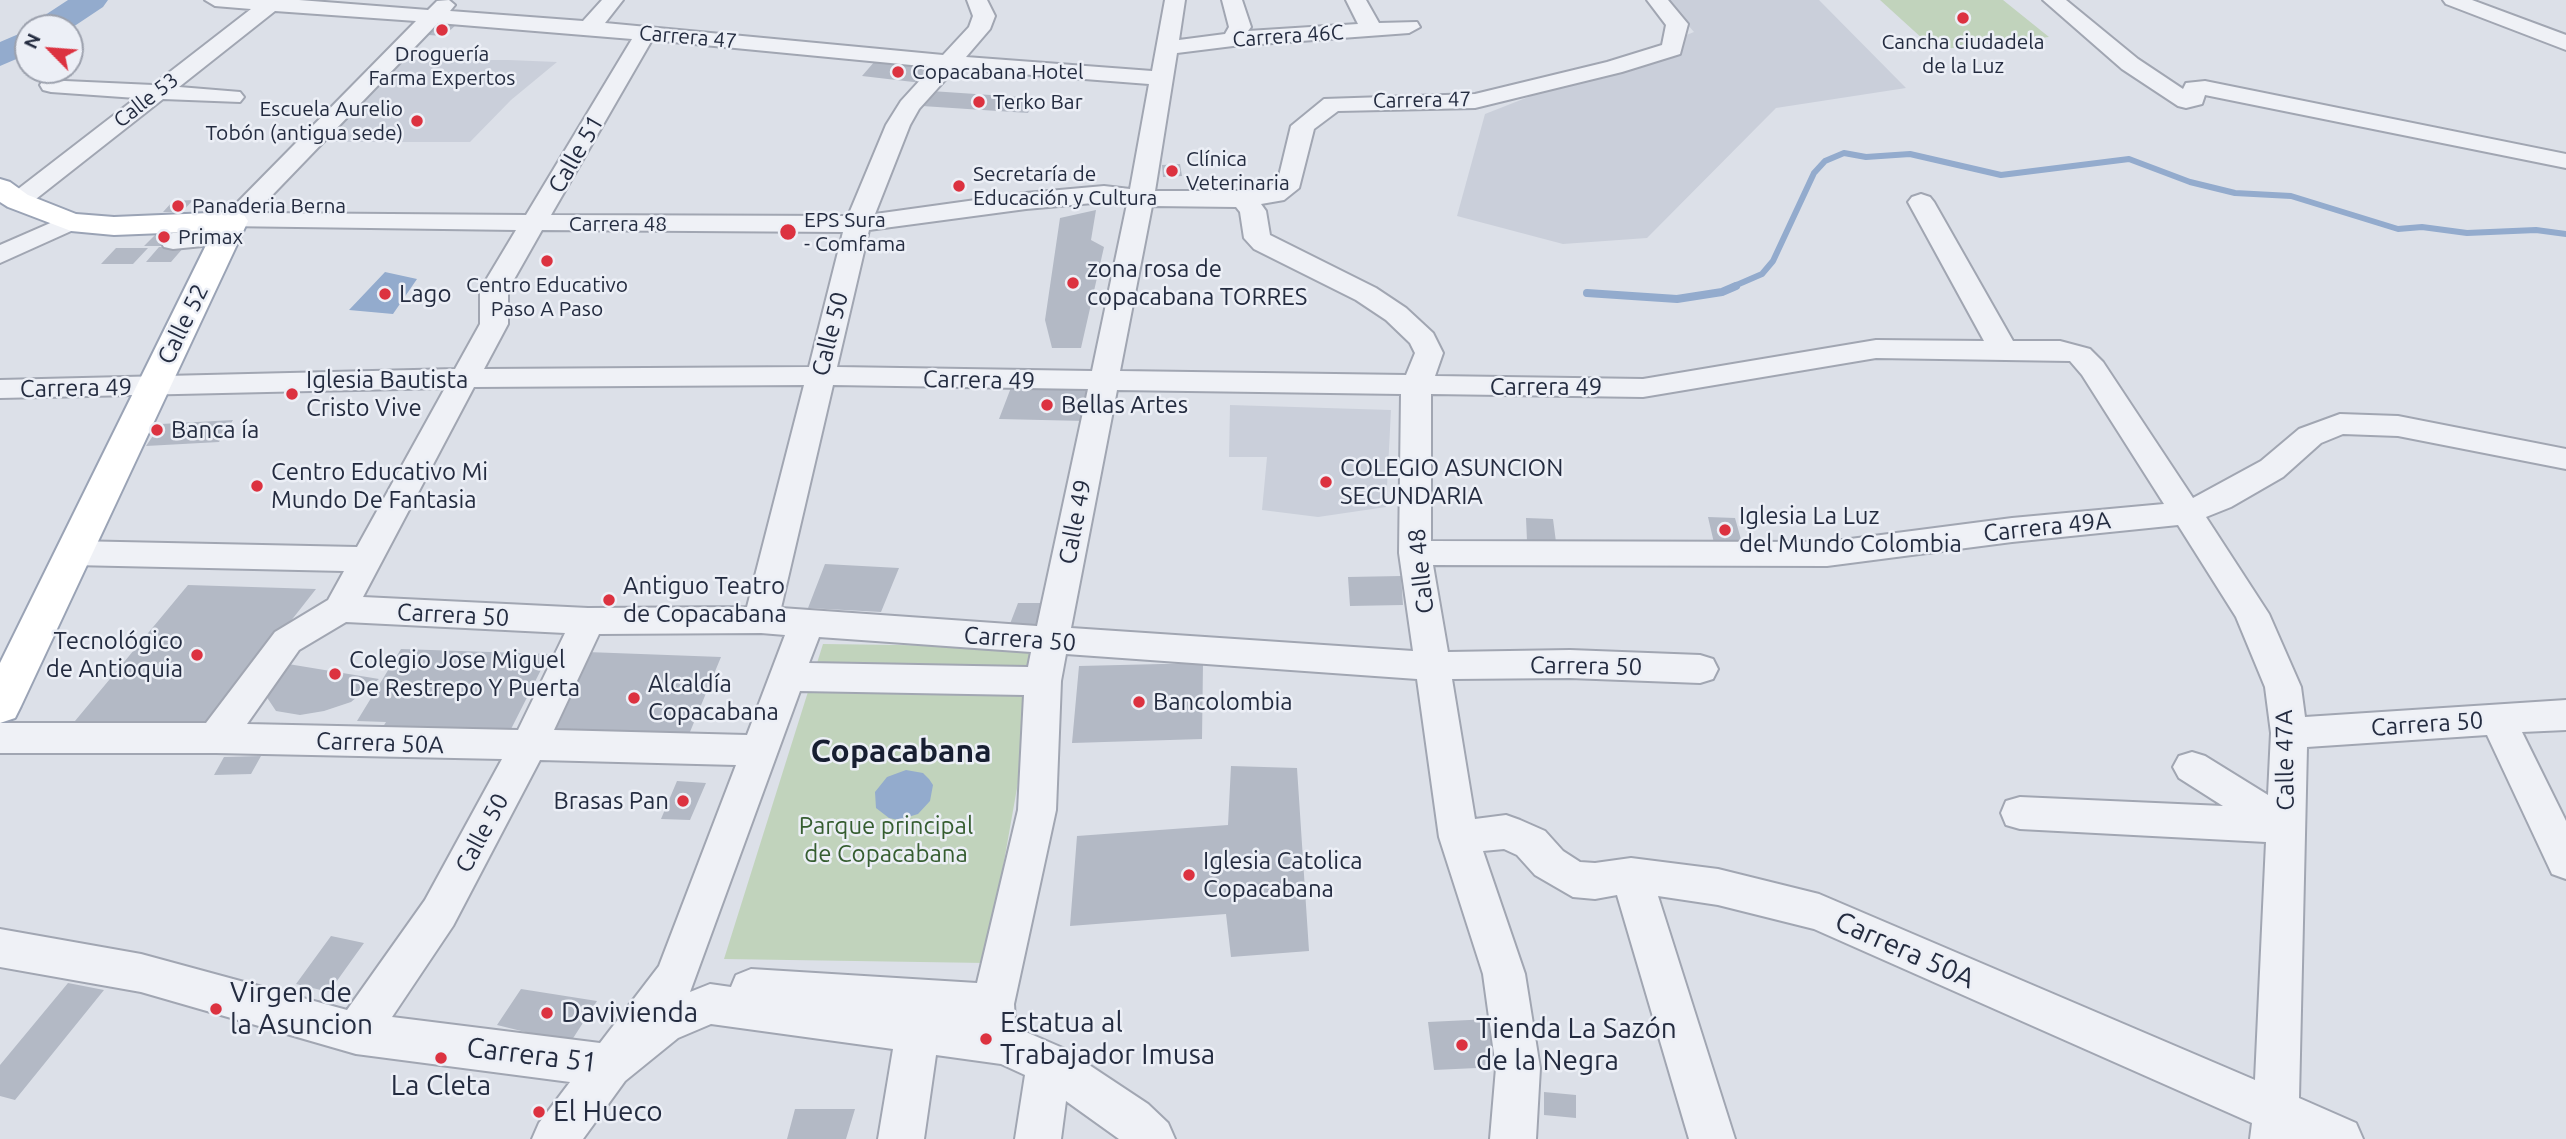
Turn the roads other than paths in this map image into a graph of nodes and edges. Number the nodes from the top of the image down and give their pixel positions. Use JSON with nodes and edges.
{"nodes":[{"id":1,"x":215,"y":0,"type":"edge"},
{"id":2,"x":613,"y":0,"type":"edge"},
{"id":3,"x":977,"y":0,"type":"edge"},
{"id":4,"x":1175,"y":0,"type":"edge"},
{"id":5,"x":1233,"y":0,"type":"edge"},
{"id":6,"x":1356,"y":0,"type":"edge"},
{"id":7,"x":1657,"y":0,"type":"edge"},
{"id":8,"x":2053,"y":0,"type":"edge"},
{"id":9,"x":2453,"y":0,"type":"edge"},
{"id":10,"x":274,"y":2,"type":"edge"},
{"id":11,"x":441,"y":8,"type":"edge"},
{"id":12,"x":1409,"y":27,"type":"dead end"},
{"id":13,"x":589,"y":28,"type":"junction"},
{"id":14,"x":1372,"y":29,"type":"junction"},
{"id":15,"x":646,"y":33,"type":"junction"},
{"id":16,"x":1233,"y":39,"type":"junction"},
{"id":17,"x":2566,"y":43,"type":"edge"},
{"id":18,"x":1168,"y":48,"type":"junction"},
{"id":19,"x":950,"y":62,"type":"junction"},
{"id":20,"x":1161,"y":78,"type":"junction"},
{"id":21,"x":51,"y":85,"type":"dead end"},
{"id":22,"x":155,"y":92,"type":"junction"},
{"id":23,"x":232,"y":97,"type":"dead end"},
{"id":24,"x":2566,"y":161,"type":"edge"},
{"id":25,"x":9,"y":195,"type":"edge"},
{"id":26,"x":1142,"y":198,"type":"junction"},
{"id":27,"x":1243,"y":199,"type":"junction"},
{"id":28,"x":1921,"y":202,"type":"dead end"},
{"id":29,"x":71,"y":222,"type":"junction"},
{"id":30,"x":858,"y":223,"type":"junction"},
{"id":31,"x":534,"y":225,"type":"junction"},
{"id":32,"x":229,"y":229,"type":"junction"},
{"id":33,"x":0,"y":255,"type":"edge"},
{"id":34,"x":2003,"y":349,"type":"junction"},
{"id":35,"x":2080,"y":355,"type":"joint"},
{"id":36,"x":820,"y":376,"type":"junction"},
{"id":37,"x":466,"y":378,"type":"junction"},
{"id":38,"x":1103,"y":383,"type":"junction"},
{"id":39,"x":152,"y":387,"type":"junction"},
{"id":40,"x":1416,"y":387,"type":"junction"},
{"id":41,"x":0,"y":389,"type":"edge"},
{"id":42,"x":2564,"y":461,"type":"edge"},
{"id":43,"x":2186,"y":513,"type":"junction"},
{"id":44,"x":73,"y":553,"type":"junction"},
{"id":45,"x":1415,"y":553,"type":"junction"},
{"id":46,"x":367,"y":559,"type":"junction"},
{"id":47,"x":340,"y":609,"type":"junction"},
{"id":48,"x":761,"y":620,"type":"junction"},
{"id":49,"x":589,"y":621,"type":"junction"},
{"id":50,"x":806,"y":625,"type":"junction"},
{"id":51,"x":1056,"y":642,"type":"junction"},
{"id":52,"x":1433,"y":666,"type":"junction"},
{"id":53,"x":1700,"y":668,"type":"dead end"},
{"id":54,"x":787,"y":677,"type":"junction"},
{"id":55,"x":1043,"y":681,"type":"junction"},
{"id":56,"x":0,"y":706,"type":"edge"},
{"id":57,"x":2566,"y":715,"type":"edge"},
{"id":58,"x":2498,"y":720,"type":"junction"},
{"id":59,"x":2289,"y":733,"type":"junction"},
{"id":60,"x":0,"y":738,"type":"edge"},
{"id":61,"x":216,"y":738,"type":"junction"},
{"id":62,"x":528,"y":747,"type":"junction"},
{"id":63,"x":760,"y":750,"type":"junction"},
{"id":64,"x":2192,"y":767,"type":"dead end"},
{"id":65,"x":2020,"y":813,"type":"dead end"},
{"id":66,"x":2286,"y":826,"type":"junction"},
{"id":67,"x":1459,"y":837,"type":"junction"},
{"id":68,"x":2566,"y":862,"type":"edge"},
{"id":69,"x":1631,"y":874,"type":"junction"},
{"id":70,"x":0,"y":948,"type":"edge"},
{"id":71,"x":691,"y":989,"type":"junction"},
{"id":72,"x":999,"y":1004,"type":"junction"},
{"id":73,"x":919,"y":1032,"type":"junction"},
{"id":74,"x":356,"y":1033,"type":"junction"},
{"id":75,"x":1049,"y":1064,"type":"junction"},
{"id":76,"x":610,"y":1066,"type":"junction"},
{"id":77,"x":2274,"y":1126,"type":"edge"},
{"id":78,"x":555,"y":1139,"type":"edge"},
{"id":79,"x":901,"y":1139,"type":"edge"},
{"id":80,"x":1038,"y":1139,"type":"edge"},
{"id":81,"x":1152,"y":1139,"type":"edge"},
{"id":82,"x":1513,"y":1139,"type":"edge"},
{"id":83,"x":1712,"y":1139,"type":"edge"},
{"id":84,"x":2340,"y":1139,"type":"edge"}],
"edges":[{"from":1,"to":10,"type":"street","name":"Carrera 47"},
{"from":2,"to":13,"type":"street"},
{"from":3,"to":19,"type":"street","name":"Calle 50"},
{"from":4,"to":18,"type":"street","name":"Calle 49"},
{"from":5,"to":16,"type":"street"},
{"from":6,"to":14,"type":"street"},
{"from":7,"to":27,"type":"street","name":"Carrera 47"},
{"from":8,"to":24,"type":"street"},
{"from":9,"to":17,"type":"street"},
{"from":10,"to":11,"type":"street","name":"Carrera 47"},
{"from":10,"to":22,"type":"street","name":"Calle 53"},
{"from":11,"to":13,"type":"street","name":"Carrera 47"},
{"from":11,"to":32,"type":"street","name":"Calle 52"},
{"from":12,"to":14,"type":"street","name":"Carrera 46C"},
{"from":13,"to":15,"type":"street","name":"Carrera 47"},
{"from":14,"to":16,"type":"street","name":"Carrera 46C"},
{"from":15,"to":19,"type":"street","name":"Carrera 47"},
{"from":15,"to":31,"type":"street","name":"Calle 51"},
{"from":16,"to":18,"type":"street","name":"Carrera 46C"},
{"from":18,"to":20,"type":"street","name":"Calle 49"},
{"from":19,"to":20,"type":"street","name":"Carrera 47"},
{"from":19,"to":30,"type":"street","name":"Calle 50"},
{"from":20,"to":26,"type":"street","name":"Calle 49"},
{"from":21,"to":22,"type":"street"},
{"from":22,"to":23,"type":"street"},
{"from":22,"to":25,"type":"street","name":"Calle 53"},
{"from":25,"to":29,"type":"main road","name":"Carrera 48"},
{"from":26,"to":27,"type":"street","name":"Carrera 48"},
{"from":26,"to":30,"type":"street","name":"Carrera 48"},
{"from":26,"to":38,"type":"street","name":"Calle 49"},
{"from":27,"to":40,"type":"street","name":"Calle 48"},
{"from":28,"to":34,"type":"street"},
{"from":29,"to":32,"type":"main road","name":"Carrera 48"},
{"from":29,"to":33,"type":"street"},
{"from":30,"to":31,"type":"street","name":"Carrera 48"},
{"from":30,"to":36,"type":"street","name":"Calle 50"},
{"from":31,"to":32,"type":"street","name":"Carrera 48"},
{"from":31,"to":37,"type":"street","name":"Calle 51"},
{"from":32,"to":39,"type":"main road","name":"Calle 52"},
{"from":34,"to":35,"type":"street","name":"Carrera 49"},
{"from":34,"to":40,"type":"street","name":"Carrera 49"},
{"from":35,"to":43,"type":"street","name":"Calle 47A"},
{"from":36,"to":37,"type":"street","name":"Carrera 49"},
{"from":36,"to":38,"type":"street","name":"Carrera 49"},
{"from":36,"to":48,"type":"street","name":"Calle 50"},
{"from":37,"to":39,"type":"street","name":"Carrera 49"},
{"from":37,"to":46,"type":"street","name":"Calle 51"},
{"from":38,"to":40,"type":"street","name":"Carrera 49"},
{"from":38,"to":51,"type":"street","name":"Calle 49"},
{"from":39,"to":41,"type":"street","name":"Carrera 49"},
{"from":39,"to":44,"type":"main road","name":"Calle 52"},
{"from":40,"to":45,"type":"street","name":"Calle 48"},
{"from":42,"to":43,"type":"street","name":"Carrera 49A"},
{"from":43,"to":45,"type":"street","name":"Carrera 49A"},
{"from":43,"to":59,"type":"street","name":"Calle 47A"},
{"from":44,"to":46,"type":"street"},
{"from":44,"to":56,"type":"main road","name":"Calle 52"},
{"from":45,"to":52,"type":"street","name":"Calle 48"},
{"from":46,"to":47,"type":"street","name":"Calle 51"},
{"from":47,"to":49,"type":"street","name":"Carrera 50"},
{"from":47,"to":61,"type":"street"},
{"from":48,"to":49,"type":"street","name":"Carrera 50"},
{"from":48,"to":50,"type":"street","name":"Carrera 50"},
{"from":49,"to":62,"type":"street","name":"Calle 50"},
{"from":50,"to":51,"type":"street","name":"Carrera 50"},
{"from":50,"to":54,"type":"street"},
{"from":51,"to":52,"type":"street","name":"Carrera 50"},
{"from":51,"to":55,"type":"street","name":"Calle 49"},
{"from":51,"to":72,"type":"street"},
{"from":52,"to":53,"type":"street","name":"Carrera 50"},
{"from":52,"to":67,"type":"street","name":"Calle 48"},
{"from":54,"to":55,"type":"street"},
{"from":54,"to":63,"type":"street"},
{"from":55,"to":72,"type":"street","name":"Calle 49"},
{"from":57,"to":58,"type":"street","name":"Carrera 50"},
{"from":58,"to":59,"type":"street","name":"Carrera 50"},
{"from":58,"to":68,"type":"street"},
{"from":59,"to":66,"type":"street","name":"Calle 47A"},
{"from":60,"to":61,"type":"street","name":"Carrera 50A"},
{"from":61,"to":62,"type":"street","name":"Carrera 50A"},
{"from":62,"to":63,"type":"street","name":"Carrera 50A"},
{"from":62,"to":74,"type":"street","name":"Calle 50"},
{"from":63,"to":71,"type":"street"},
{"from":64,"to":66,"type":"street"},
{"from":65,"to":66,"type":"street"},
{"from":66,"to":77,"type":"street","name":"Calle 47A"},
{"from":67,"to":69,"type":"street","name":"Carrera 50A"},
{"from":67,"to":82,"type":"street","name":"Calle 48"},
{"from":69,"to":77,"type":"street","name":"Carrera 50A"},
{"from":69,"to":83,"type":"street"},
{"from":70,"to":74,"type":"street","name":"Carrera 51"},
{"from":71,"to":72,"type":"street"},
{"from":71,"to":73,"type":"street"},
{"from":71,"to":76,"type":"street","name":"Carrera 51"},
{"from":72,"to":73,"type":"street"},
{"from":72,"to":75,"type":"street"},
{"from":73,"to":79,"type":"street"},
{"from":74,"to":76,"type":"street","name":"Carrera 51"},
{"from":75,"to":80,"type":"street"},
{"from":75,"to":81,"type":"street"},
{"from":76,"to":78,"type":"street"},
{"from":77,"to":84,"type":"street","name":"Carrera 50A"}]}
